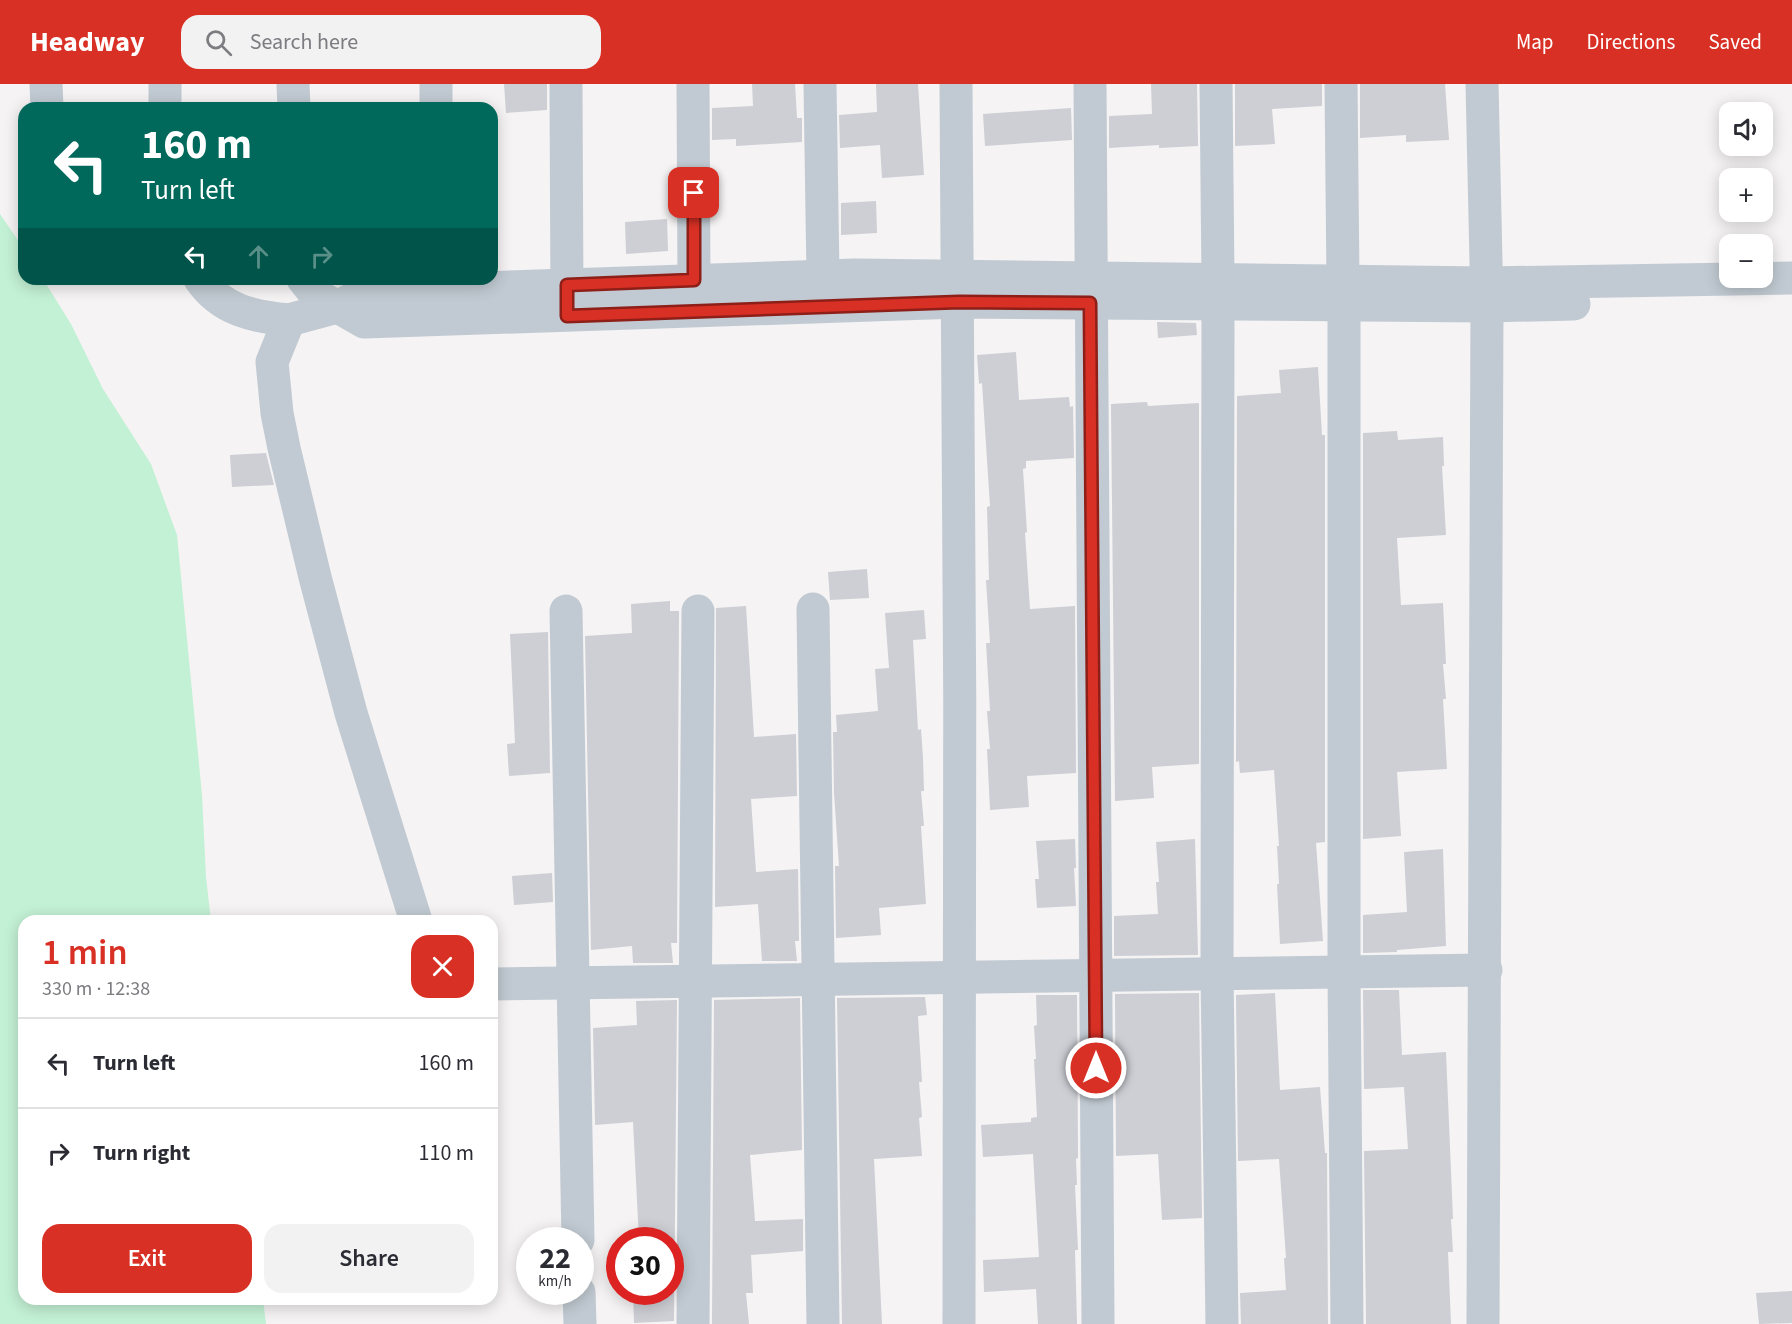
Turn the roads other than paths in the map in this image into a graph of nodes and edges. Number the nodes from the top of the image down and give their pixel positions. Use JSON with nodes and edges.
{"nodes":[{"id":1,"x":46,"y":84,"type":"edge"},
{"id":2,"x":165,"y":84,"type":"edge"},
{"id":3,"x":294,"y":84,"type":"edge"},
{"id":4,"x":436,"y":84,"type":"edge"},
{"id":5,"x":566,"y":84,"type":"edge"},
{"id":6,"x":693,"y":84,"type":"edge"},
{"id":7,"x":820,"y":84,"type":"edge"},
{"id":8,"x":956,"y":84,"type":"edge"},
{"id":9,"x":1090,"y":84,"type":"edge"},
{"id":10,"x":1216,"y":84,"type":"edge"},
{"id":11,"x":1341,"y":84,"type":"edge"},
{"id":12,"x":1482,"y":84,"type":"edge"},
{"id":13,"x":47,"y":102,"type":"edge"},
{"id":14,"x":165,"y":102,"type":"edge"},
{"id":15,"x":294,"y":102,"type":"edge"},
{"id":16,"x":436,"y":102,"type":"edge"},
{"id":17,"x":823,"y":276,"type":"junction"},
{"id":18,"x":1792,"y":278,"type":"edge"},
{"id":19,"x":694,"y":280,"type":"junction"},
{"id":20,"x":204,"y":285,"type":"edge"},
{"id":21,"x":308,"y":285,"type":"edge"},
{"id":22,"x":428,"y":285,"type":"edge"},
{"id":23,"x":441,"y":285,"type":"edge"},
{"id":24,"x":958,"y":289,"type":"junction"},
{"id":25,"x":1090,"y":290,"type":"junction"},
{"id":26,"x":1218,"y":291,"type":"junction"},
{"id":27,"x":1344,"y":293,"type":"junction"},
{"id":28,"x":1487,"y":294,"type":"junction"},
{"id":29,"x":1792,"y":299,"type":"edge"},
{"id":30,"x":567,"y":300,"type":"junction"},
{"id":31,"x":506,"y":302,"type":"junction"},
{"id":32,"x":337,"y":307,"type":"junction"},
{"id":33,"x":289,"y":320,"type":"junction"},
{"id":34,"x":813,"y":609,"type":"dead end"},
{"id":35,"x":566,"y":611,"type":"dead end"},
{"id":36,"x":698,"y":611,"type":"dead end"},
{"id":37,"x":414,"y":915,"type":"edge"},
{"id":38,"x":1486,"y":970,"type":"junction"},
{"id":39,"x":1344,"y":972,"type":"junction"},
{"id":40,"x":1217,"y":974,"type":"junction"},
{"id":41,"x":1096,"y":975,"type":"junction"},
{"id":42,"x":961,"y":978,"type":"junction"},
{"id":43,"x":818,"y":979,"type":"junction"},
{"id":44,"x":696,"y":981,"type":"junction"},
{"id":45,"x":572,"y":983,"type":"junction"},
{"id":46,"x":498,"y":984,"type":"edge"},
{"id":47,"x":578,"y":1227,"type":"edge"},
{"id":48,"x":579,"y":1305,"type":"edge"},
{"id":49,"x":580,"y":1324,"type":"edge"},
{"id":50,"x":693,"y":1324,"type":"edge"},
{"id":51,"x":823,"y":1324,"type":"edge"},
{"id":52,"x":959,"y":1324,"type":"edge"},
{"id":53,"x":1098,"y":1324,"type":"edge"},
{"id":54,"x":1222,"y":1324,"type":"edge"},
{"id":55,"x":1347,"y":1324,"type":"edge"},
{"id":56,"x":1483,"y":1324,"type":"edge"}],
"edges":[{"from":1,"to":13,"type":"street"},
{"from":2,"to":14,"type":"street"},
{"from":3,"to":15,"type":"street"},
{"from":4,"to":16,"type":"street"},
{"from":5,"to":30,"type":"street"},
{"from":6,"to":19,"type":"street"},
{"from":7,"to":17,"type":"street"},
{"from":8,"to":24,"type":"street"},
{"from":9,"to":25,"type":"street"},
{"from":10,"to":26,"type":"street"},
{"from":11,"to":27,"type":"street"},
{"from":12,"to":28,"type":"street"},
{"from":17,"to":19,"type":"street"},
{"from":17,"to":24,"type":"street"},
{"from":18,"to":28,"type":"street"},
{"from":19,"to":30,"type":"street"},
{"from":20,"to":33,"type":"street"},
{"from":21,"to":32,"type":"street"},
{"from":22,"to":32,"type":"street"},
{"from":23,"to":31,"type":"street"},
{"from":24,"to":25,"type":"street"},
{"from":24,"to":30,"type":"street"},
{"from":24,"to":42,"type":"street"},
{"from":25,"to":26,"type":"street"},
{"from":25,"to":41,"type":"street"},
{"from":26,"to":27,"type":"street"},
{"from":26,"to":40,"type":"street"},
{"from":27,"to":28,"type":"street"},
{"from":27,"to":39,"type":"street"},
{"from":28,"to":29,"type":"street"},
{"from":28,"to":38,"type":"street"},
{"from":30,"to":31,"type":"street"},
{"from":31,"to":32,"type":"street"},
{"from":32,"to":33,"type":"street"},
{"from":33,"to":37,"type":"street"},
{"from":34,"to":43,"type":"street"},
{"from":35,"to":45,"type":"street"},
{"from":36,"to":44,"type":"street"},
{"from":38,"to":39,"type":"street"},
{"from":38,"to":56,"type":"street"},
{"from":39,"to":40,"type":"street"},
{"from":39,"to":55,"type":"street"},
{"from":40,"to":41,"type":"street"},
{"from":40,"to":54,"type":"street"},
{"from":41,"to":42,"type":"street"},
{"from":41,"to":53,"type":"street"},
{"from":42,"to":43,"type":"street"},
{"from":42,"to":52,"type":"street"},
{"from":43,"to":44,"type":"street"},
{"from":43,"to":51,"type":"street"},
{"from":44,"to":45,"type":"street"},
{"from":44,"to":50,"type":"street"},
{"from":45,"to":46,"type":"street"},
{"from":45,"to":47,"type":"street"},
{"from":48,"to":49,"type":"street"}]}
